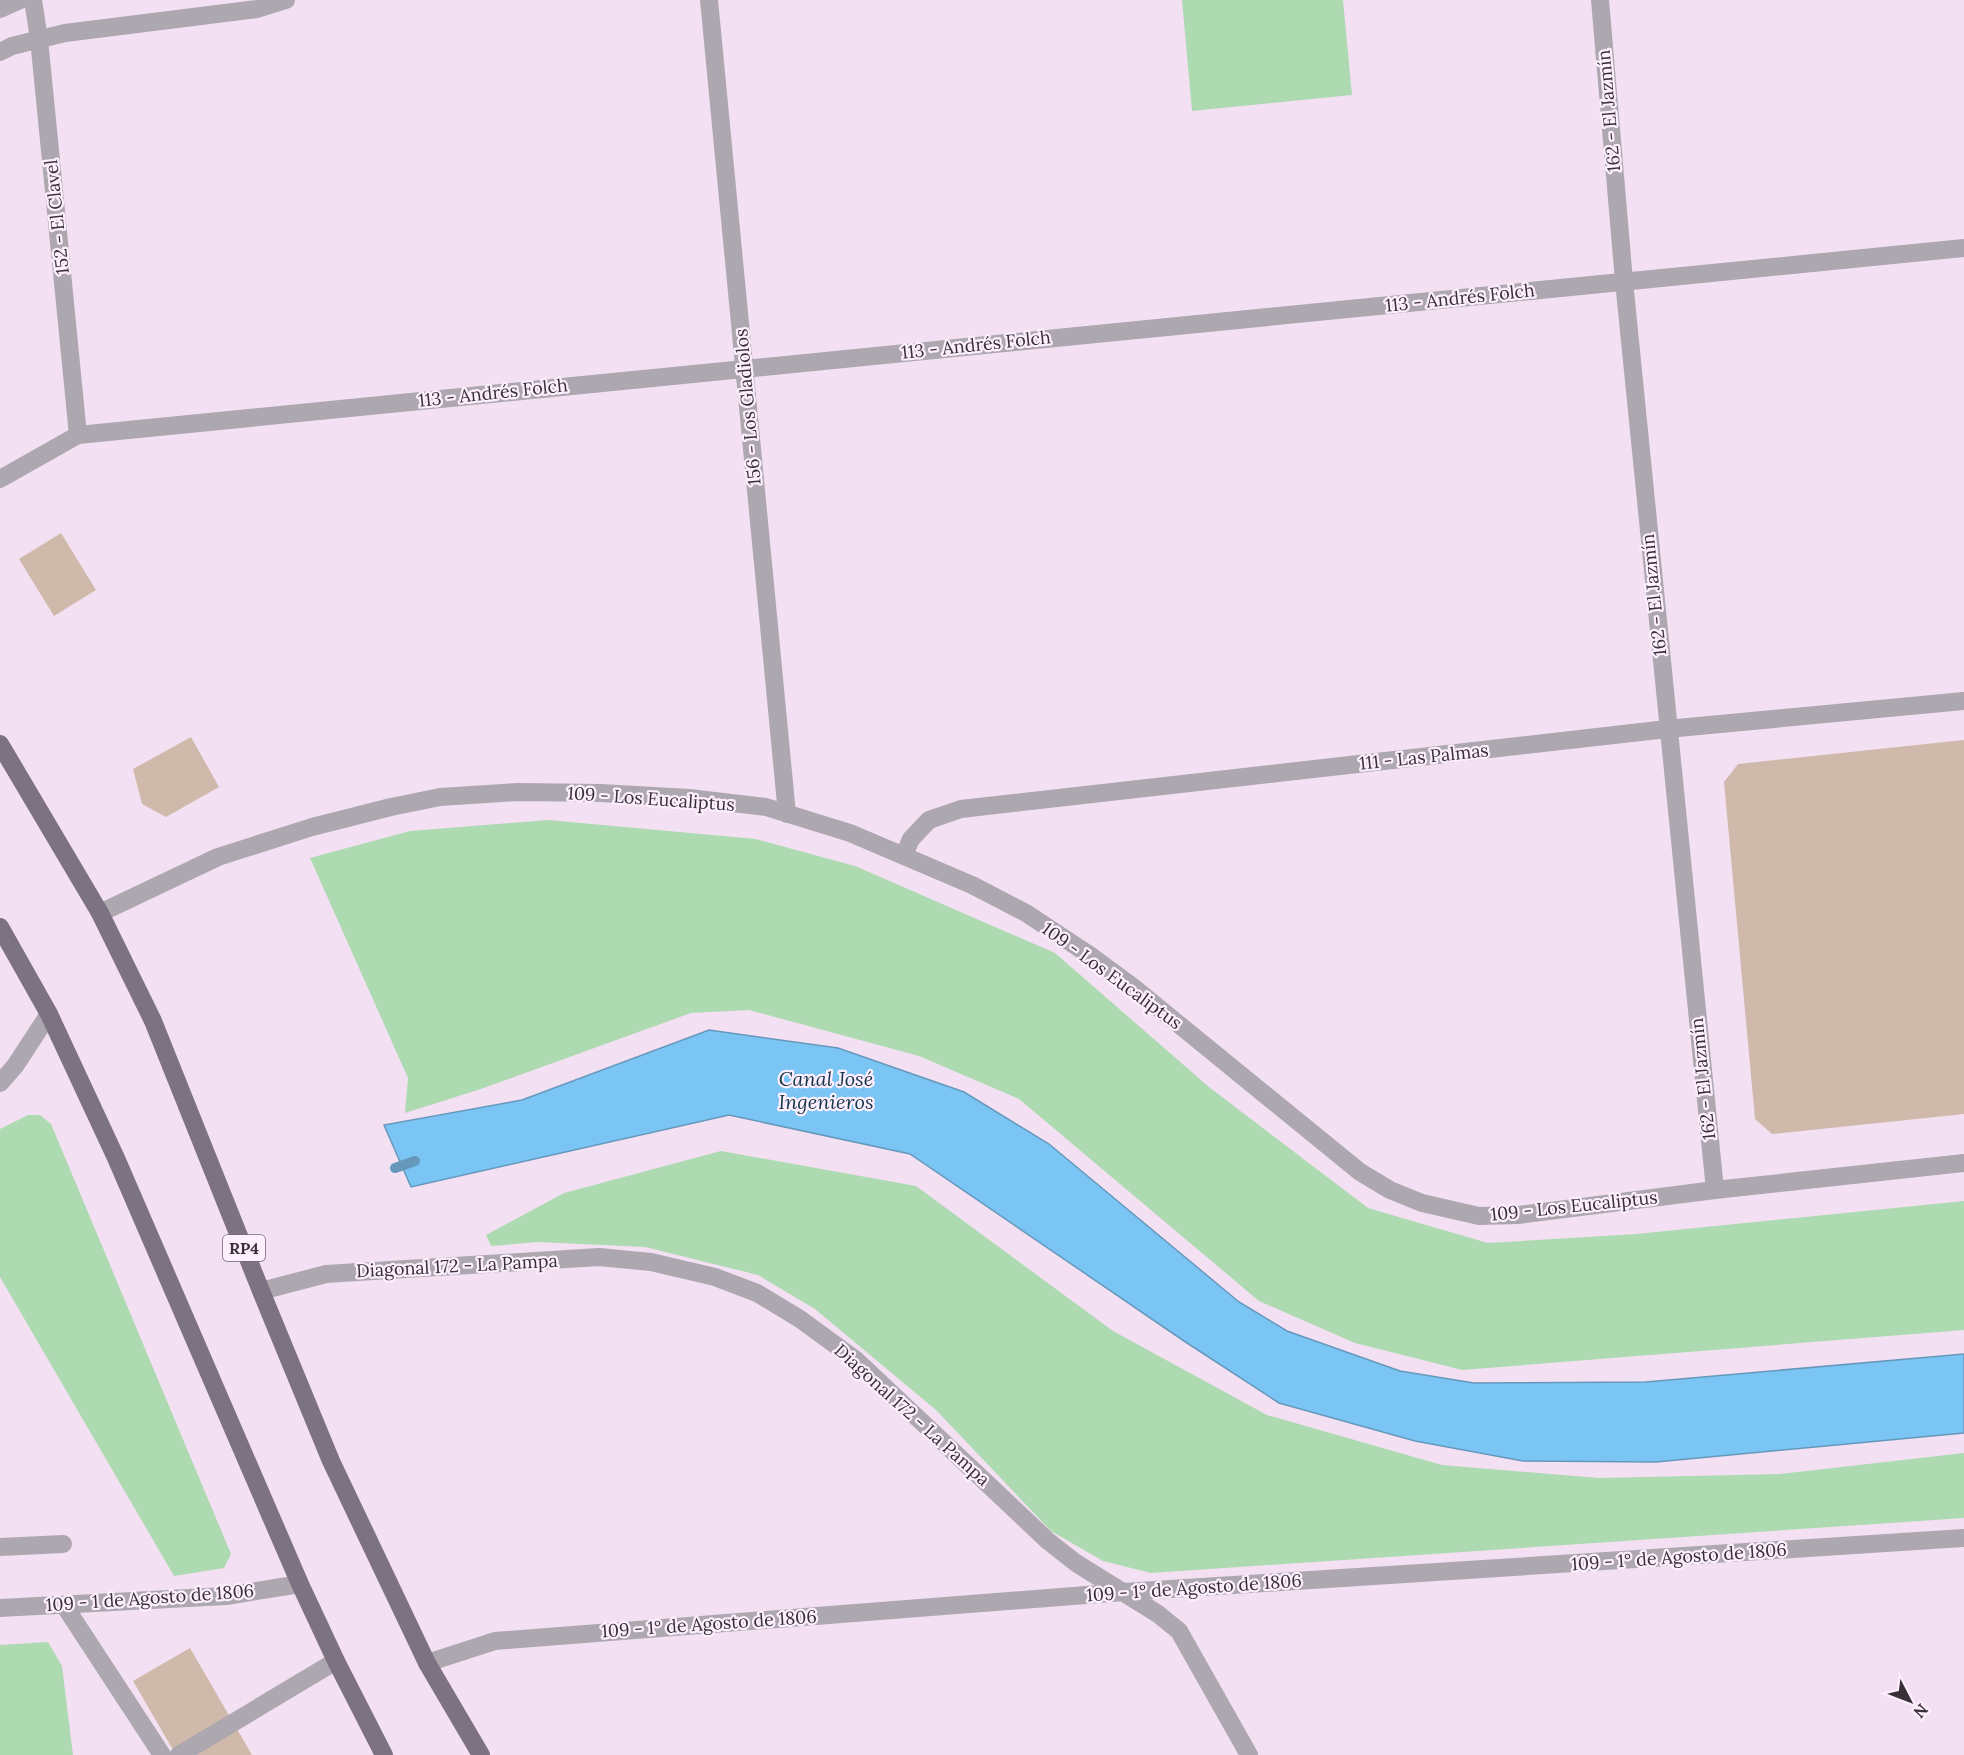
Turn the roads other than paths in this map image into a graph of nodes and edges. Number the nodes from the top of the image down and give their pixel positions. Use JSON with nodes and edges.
{"nodes":[{"id":1,"x":20,"y":0,"type":"edge"},
{"id":2,"x":33,"y":0,"type":"edge"},
{"id":3,"x":286,"y":0,"type":"edge"},
{"id":4,"x":709,"y":0,"type":"edge"},
{"id":5,"x":1600,"y":0,"type":"edge"},
{"id":6,"x":0,"y":9,"type":"edge"},
{"id":7,"x":39,"y":39,"type":"junction"},
{"id":8,"x":0,"y":52,"type":"edge"},
{"id":9,"x":1964,"y":248,"type":"edge"},
{"id":10,"x":1624,"y":281,"type":"junction"},
{"id":11,"x":745,"y":368,"type":"junction"},
{"id":12,"x":78,"y":435,"type":"junction"},
{"id":13,"x":0,"y":480,"type":"edge"},
{"id":14,"x":1964,"y":701,"type":"edge"},
{"id":15,"x":1667,"y":729,"type":"junction"},
{"id":16,"x":0,"y":744,"type":"edge"},
{"id":17,"x":787,"y":814,"type":"junction"},
{"id":18,"x":904,"y":855,"type":"junction"},
{"id":19,"x":100,"y":913,"type":"junction"},
{"id":20,"x":0,"y":927,"type":"edge"},
{"id":21,"x":49,"y":1014,"type":"junction"},
{"id":22,"x":0,"y":1083,"type":"edge"},
{"id":23,"x":1964,"y":1163,"type":"edge"},
{"id":24,"x":1715,"y":1190,"type":"junction"},
{"id":25,"x":261,"y":1291,"type":"junction"},
{"id":26,"x":1964,"y":1538,"type":"edge"},
{"id":27,"x":63,"y":1544,"type":"dead end"},
{"id":28,"x":0,"y":1547,"type":"edge"},
{"id":29,"x":300,"y":1584,"type":"junction"},
{"id":30,"x":1124,"y":1592,"type":"junction"},
{"id":31,"x":64,"y":1605,"type":"junction"},
{"id":32,"x":0,"y":1608,"type":"edge"},
{"id":33,"x":336,"y":1661,"type":"junction"},
{"id":34,"x":427,"y":1663,"type":"junction"},
{"id":35,"x":162,"y":1755,"type":"edge"},
{"id":36,"x":178,"y":1755,"type":"edge"},
{"id":37,"x":384,"y":1755,"type":"edge"},
{"id":38,"x":481,"y":1755,"type":"edge"},
{"id":39,"x":1250,"y":1755,"type":"edge"}],
"edges":[{"from":1,"to":6,"type":"street"},
{"from":2,"to":7,"type":"street","name":"152 - El Clavel"},
{"from":3,"to":7,"type":"street"},
{"from":4,"to":11,"type":"street","name":"156 - Los Gladiolos"},
{"from":5,"to":10,"type":"street","name":"162 - El Jazmín"},
{"from":7,"to":8,"type":"street"},
{"from":7,"to":12,"type":"street","name":"152 - El Clavel"},
{"from":9,"to":10,"type":"street","name":"113 - Andrés Folch"},
{"from":10,"to":11,"type":"street","name":"113 - Andrés Folch"},
{"from":10,"to":15,"type":"street","name":"162 - El Jazmín"},
{"from":11,"to":12,"type":"street","name":"113 - Andrés Folch"},
{"from":11,"to":17,"type":"street","name":"156 - Los Gladiolos"},
{"from":12,"to":13,"type":"street","name":"113 - Andrés Folch"},
{"from":14,"to":15,"type":"street","name":"111 - Las Palmas"},
{"from":15,"to":18,"type":"street","name":"111 - Las Palmas"},
{"from":15,"to":24,"type":"street","name":"162 - El Jazmín"},
{"from":16,"to":19,"type":"main road","number":"RP4"},
{"from":17,"to":18,"type":"street","name":"109 - Los Eucaliptus"},
{"from":17,"to":19,"type":"street","name":"109 - Los Eucaliptus"},
{"from":18,"to":24,"type":"street","name":"109 - Los Eucaliptus"},
{"from":19,"to":25,"type":"main road","number":"RP4"},
{"from":20,"to":21,"type":"main road"},
{"from":21,"to":22,"type":"street"},
{"from":21,"to":29,"type":"main road"},
{"from":23,"to":24,"type":"street","name":"109 - Los Eucaliptus"},
{"from":25,"to":30,"type":"street","name":"Diagonal 172 - La Pampa"},
{"from":25,"to":34,"type":"main road","number":"RP4"},
{"from":26,"to":30,"type":"street","name":"109 - 1° de Agosto de 1806"},
{"from":27,"to":28,"type":"street"},
{"from":29,"to":31,"type":"street","name":"109 - 1 de Agosto de 1806"},
{"from":29,"to":33,"type":"main road"},
{"from":30,"to":34,"type":"street","name":"109 - 1° de Agosto de 1806"},
{"from":30,"to":39,"type":"street","name":"Diagonal 172 - La Pampa"},
{"from":31,"to":32,"type":"street","name":"109 - 1 de Agosto de 1806"},
{"from":31,"to":35,"type":"street"},
{"from":33,"to":36,"type":"street"},
{"from":33,"to":37,"type":"main road"},
{"from":34,"to":38,"type":"main road","number":"RP4"}]}
